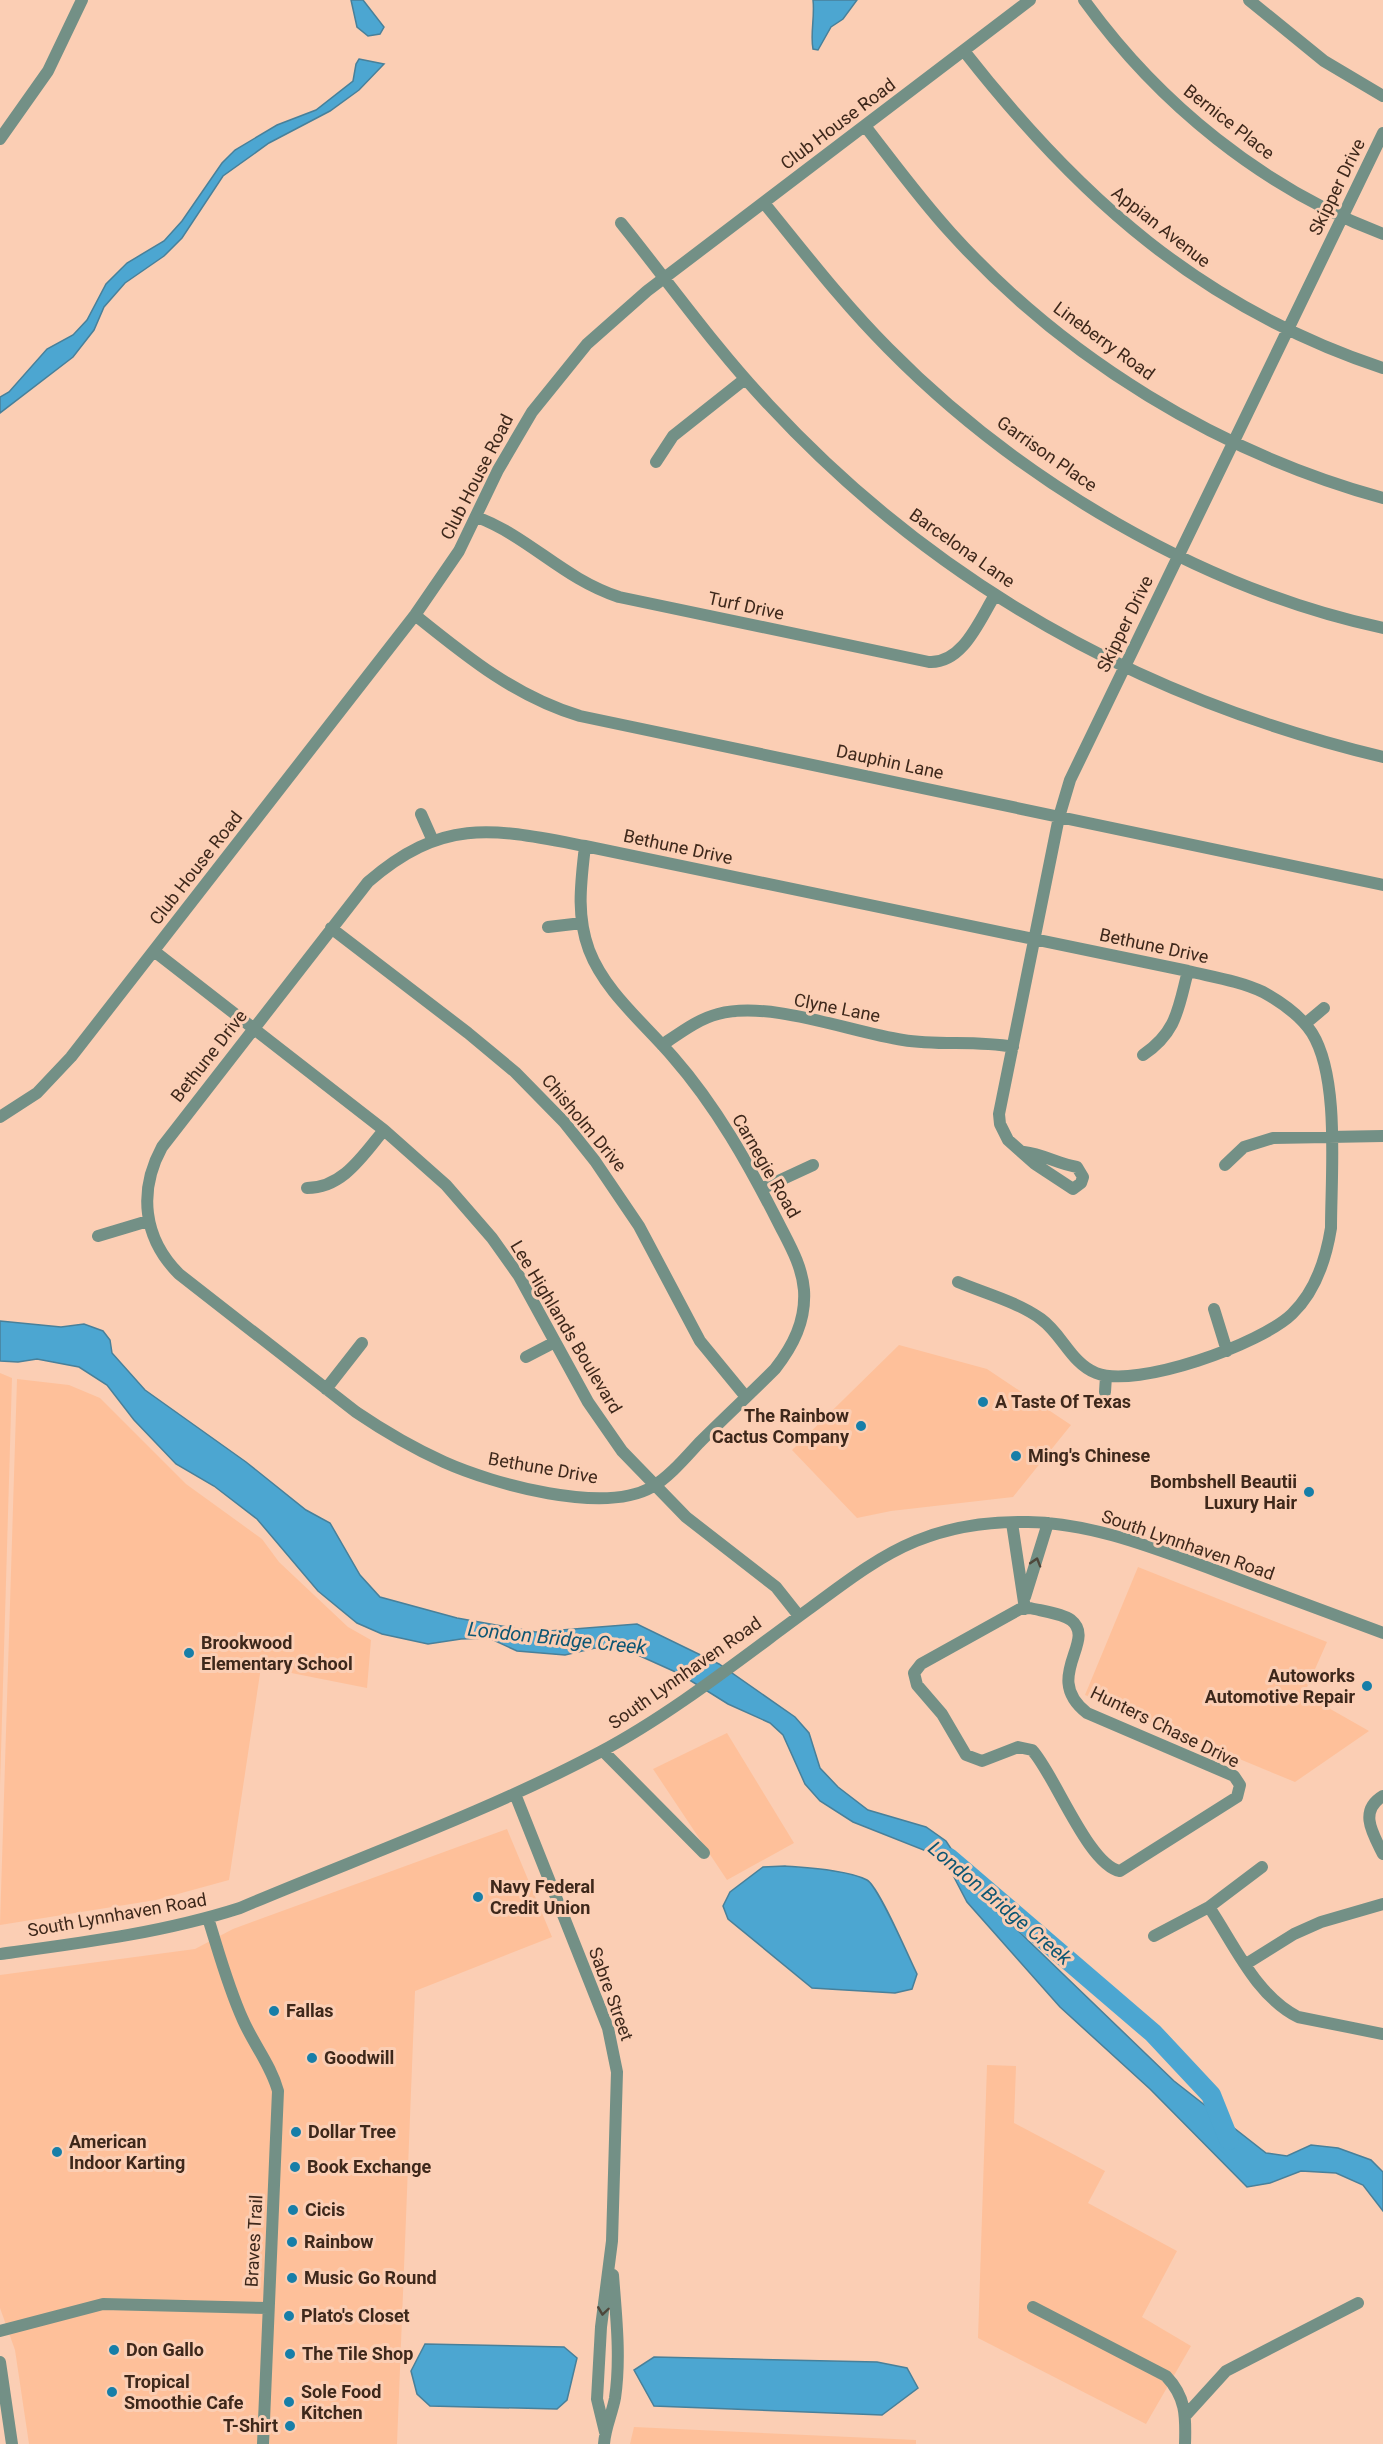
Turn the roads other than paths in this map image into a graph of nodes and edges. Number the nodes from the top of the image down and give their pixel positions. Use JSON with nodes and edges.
{"nodes":[{"id":1,"x":82,"y":0,"type":"edge"},
{"id":2,"x":1030,"y":0,"type":"edge"},
{"id":3,"x":1084,"y":0,"type":"edge"},
{"id":4,"x":1249,"y":0,"type":"edge"},
{"id":5,"x":964,"y":51,"type":"junction"},
{"id":6,"x":1383,"y":96,"type":"edge"},
{"id":7,"x":865,"y":126,"type":"junction"},
{"id":8,"x":1383,"y":133,"type":"edge"},
{"id":9,"x":0,"y":139,"type":"edge"},
{"id":10,"x":764,"y":203,"type":"junction"},
{"id":11,"x":1342,"y":216,"type":"junction"},
{"id":12,"x":621,"y":223,"type":"dead end"},
{"id":13,"x":1383,"y":234,"type":"edge"},
{"id":14,"x":665,"y":277,"type":"junction"},
{"id":15,"x":1288,"y":330,"type":"junction"},
{"id":16,"x":1383,"y":368,"type":"edge"},
{"id":17,"x":745,"y":379,"type":"junction"},
{"id":18,"x":1233,"y":443,"type":"junction"},
{"id":19,"x":656,"y":462,"type":"dead end"},
{"id":20,"x":1383,"y":498,"type":"edge"},
{"id":21,"x":477,"y":518,"type":"junction"},
{"id":22,"x":1179,"y":555,"type":"junction"},
{"id":23,"x":995,"y":595,"type":"junction"},
{"id":24,"x":415,"y":615,"type":"junction"},
{"id":25,"x":1383,"y":628,"type":"edge"},
{"id":26,"x":1124,"y":668,"type":"junction"},
{"id":27,"x":1383,"y":757,"type":"edge"},
{"id":28,"x":421,"y":814,"type":"dead end"},
{"id":29,"x":1059,"y":817,"type":"junction"},
{"id":30,"x":433,"y":841,"type":"junction"},
{"id":31,"x":585,"y":846,"type":"junction"},
{"id":32,"x":1383,"y":885,"type":"edge"},
{"id":33,"x":582,"y":923,"type":"junction"},
{"id":34,"x":548,"y":927,"type":"dead end"},
{"id":35,"x":331,"y":928,"type":"junction"},
{"id":36,"x":1036,"y":940,"type":"junction"},
{"id":37,"x":154,"y":951,"type":"junction"},
{"id":38,"x":1188,"y":971,"type":"junction"},
{"id":39,"x":1324,"y":1008,"type":"dead end"},
{"id":40,"x":1305,"y":1024,"type":"junction"},
{"id":41,"x":254,"y":1029,"type":"junction"},
{"id":42,"x":662,"y":1045,"type":"junction"},
{"id":43,"x":1012,"y":1047,"type":"junction"},
{"id":44,"x":1143,"y":1054,"type":"dead end"},
{"id":45,"x":0,"y":1117,"type":"edge"},
{"id":46,"x":384,"y":1130,"type":"junction"},
{"id":47,"x":1383,"y":1136,"type":"edge"},
{"id":48,"x":1330,"y":1137,"type":"junction"},
{"id":49,"x":1024,"y":1152,"type":"dead end"},
{"id":50,"x":813,"y":1165,"type":"dead end"},
{"id":51,"x":1225,"y":1165,"type":"dead end"},
{"id":52,"x":307,"y":1188,"type":"dead end"},
{"id":53,"x":761,"y":1189,"type":"junction"},
{"id":54,"x":148,"y":1221,"type":"junction"},
{"id":55,"x":98,"y":1236,"type":"dead end"},
{"id":56,"x":957,"y":1282,"type":"dead end"},
{"id":57,"x":1214,"y":1309,"type":"dead end"},
{"id":58,"x":555,"y":1342,"type":"junction"},
{"id":59,"x":362,"y":1343,"type":"dead end"},
{"id":60,"x":1227,"y":1351,"type":"junction"},
{"id":61,"x":526,"y":1357,"type":"dead end"},
{"id":62,"x":1106,"y":1376,"type":"junction"},
{"id":63,"x":326,"y":1389,"type":"junction"},
{"id":64,"x":1105,"y":1392,"type":"dead end"},
{"id":65,"x":746,"y":1397,"type":"junction"},
{"id":66,"x":653,"y":1486,"type":"junction"},
{"id":67,"x":1012,"y":1522,"type":"junction"},
{"id":68,"x":1048,"y":1523,"type":"junction"},
{"id":69,"x":1025,"y":1605,"type":"junction"},
{"id":70,"x":799,"y":1616,"type":"junction"},
{"id":71,"x":1383,"y":1633,"type":"edge"},
{"id":72,"x":603,"y":1751,"type":"junction"},
{"id":73,"x":515,"y":1794,"type":"junction"},
{"id":74,"x":1383,"y":1796,"type":"edge"},
{"id":75,"x":704,"y":1853,"type":"dead end"},
{"id":76,"x":1383,"y":1854,"type":"edge"},
{"id":77,"x":1262,"y":1867,"type":"dead end"},
{"id":78,"x":1383,"y":1904,"type":"edge"},
{"id":79,"x":1209,"y":1906,"type":"junction"},
{"id":80,"x":208,"y":1918,"type":"junction"},
{"id":81,"x":1154,"y":1936,"type":"dead end"},
{"id":82,"x":0,"y":1954,"type":"edge"},
{"id":83,"x":1246,"y":1964,"type":"junction"},
{"id":84,"x":1383,"y":2034,"type":"edge"},
{"id":85,"x":612,"y":2253,"type":"junction"},
{"id":86,"x":1358,"y":2303,"type":"dead end"},
{"id":87,"x":1033,"y":2307,"type":"dead end"},
{"id":88,"x":268,"y":2308,"type":"junction"},
{"id":89,"x":0,"y":2331,"type":"edge"},
{"id":90,"x":0,"y":2362,"type":"edge"},
{"id":91,"x":1186,"y":2415,"type":"junction"},
{"id":92,"x":604,"y":2438,"type":"edge"},
{"id":93,"x":12,"y":2444,"type":"edge"},
{"id":94,"x":262,"y":2444,"type":"edge"},
{"id":95,"x":1185,"y":2444,"type":"edge"}],
"edges":[{"from":1,"to":9,"type":"street"},
{"from":2,"to":5,"type":"street","name":"Club House Road"},
{"from":3,"to":11,"type":"street","name":"Bernice Place"},
{"from":4,"to":6,"type":"street"},
{"from":5,"to":7,"type":"street","name":"Club House Road"},
{"from":5,"to":15,"type":"street","name":"Appian Avenue"},
{"from":7,"to":10,"type":"street","name":"Club House Road"},
{"from":7,"to":18,"type":"street","name":"Lineberry Road"},
{"from":8,"to":11,"type":"street","name":"Skipper Drive"},
{"from":10,"to":14,"type":"street","name":"Club House Road"},
{"from":10,"to":22,"type":"street","name":"Garrison Place"},
{"from":11,"to":13,"type":"street","name":"Bernice Place"},
{"from":11,"to":15,"type":"street","name":"Skipper Drive"},
{"from":12,"to":14,"type":"street","name":"Barcelona Lane"},
{"from":14,"to":17,"type":"street","name":"Barcelona Lane"},
{"from":14,"to":21,"type":"street","name":"Club House Road"},
{"from":15,"to":16,"type":"street","name":"Appian Avenue"},
{"from":15,"to":18,"type":"street","name":"Skipper Drive"},
{"from":17,"to":19,"type":"street"},
{"from":17,"to":23,"type":"street","name":"Barcelona Lane"},
{"from":18,"to":20,"type":"street","name":"Lineberry Road"},
{"from":18,"to":22,"type":"street","name":"Skipper Drive"},
{"from":21,"to":23,"type":"street","name":"Turf Drive"},
{"from":21,"to":24,"type":"street","name":"Club House Road"},
{"from":22,"to":25,"type":"street","name":"Garrison Place"},
{"from":22,"to":26,"type":"street","name":"Skipper Drive"},
{"from":23,"to":26,"type":"street","name":"Barcelona Lane"},
{"from":24,"to":29,"type":"street","name":"Dauphin Lane"},
{"from":24,"to":37,"type":"street","name":"Club House Road"},
{"from":26,"to":27,"type":"street","name":"Barcelona Lane"},
{"from":26,"to":29,"type":"street","name":"Skipper Drive"},
{"from":28,"to":30,"type":"street"},
{"from":29,"to":32,"type":"street","name":"Dauphin Lane"},
{"from":29,"to":36,"type":"street","name":"Skipper Drive"},
{"from":30,"to":31,"type":"street","name":"Bethune Drive"},
{"from":30,"to":35,"type":"street","name":"Bethune Drive"},
{"from":31,"to":33,"type":"street","name":"Carnegie Road"},
{"from":31,"to":36,"type":"street","name":"Bethune Drive"},
{"from":33,"to":34,"type":"street"},
{"from":33,"to":42,"type":"street","name":"Carnegie Road"},
{"from":35,"to":41,"type":"street","name":"Bethune Drive"},
{"from":35,"to":65,"type":"street","name":"Chisholm Drive"},
{"from":36,"to":38,"type":"street","name":"Bethune Drive"},
{"from":36,"to":43,"type":"street","name":"Skipper Drive"},
{"from":37,"to":41,"type":"street","name":"Lee Highlands Boulevard"},
{"from":37,"to":45,"type":"street","name":"Club House Road"},
{"from":38,"to":40,"type":"street","name":"Bethune Drive"},
{"from":38,"to":44,"type":"street"},
{"from":39,"to":40,"type":"street"},
{"from":40,"to":48,"type":"street","name":"Bethune Drive"},
{"from":41,"to":46,"type":"street","name":"Lee Highlands Boulevard"},
{"from":41,"to":54,"type":"street","name":"Bethune Drive"},
{"from":42,"to":43,"type":"street","name":"Clyne Lane"},
{"from":42,"to":53,"type":"street","name":"Carnegie Road"},
{"from":43,"to":49,"type":"street","name":"Skipper Drive"},
{"from":46,"to":52,"type":"street"},
{"from":46,"to":58,"type":"street","name":"Lee Highlands Boulevard"},
{"from":47,"to":48,"type":"street"},
{"from":48,"to":51,"type":"street"},
{"from":48,"to":60,"type":"street","name":"Bethune Drive"},
{"from":50,"to":53,"type":"street"},
{"from":53,"to":65,"type":"street","name":"Carnegie Road"},
{"from":54,"to":55,"type":"street"},
{"from":54,"to":63,"type":"street","name":"Bethune Drive"},
{"from":56,"to":62,"type":"street"},
{"from":57,"to":60,"type":"street"},
{"from":58,"to":61,"type":"street"},
{"from":58,"to":66,"type":"street","name":"Lee Highlands Boulevard"},
{"from":59,"to":63,"type":"street"},
{"from":60,"to":62,"type":"street","name":"Bethune Drive"},
{"from":62,"to":64,"type":"street"},
{"from":63,"to":66,"type":"street","name":"Bethune Drive"},
{"from":65,"to":66,"type":"street","name":"Carnegie Road"},
{"from":66,"to":70,"type":"street","name":"Lee Highlands Boulevard"},
{"from":67,"to":68,"type":"street","name":"South Lynnhaven Road"},
{"from":67,"to":69,"type":"street"},
{"from":67,"to":70,"type":"street","name":"South Lynnhaven Road"},
{"from":69,"to":68,"type":"street","one_way":true},
{"from":68,"to":71,"type":"street","name":"South Lynnhaven Road"},
{"from":69,"to":69,"type":"street","name":"Hunters Chase Drive"},
{"from":70,"to":72,"type":"street","name":"South Lynnhaven Road"},
{"from":72,"to":73,"type":"street","name":"South Lynnhaven Road"},
{"from":72,"to":75,"type":"street"},
{"from":73,"to":80,"type":"street","name":"South Lynnhaven Road"},
{"from":73,"to":85,"type":"street","name":"Sabre Street"},
{"from":74,"to":76,"type":"street"},
{"from":77,"to":79,"type":"street"},
{"from":78,"to":83,"type":"street"},
{"from":79,"to":81,"type":"street"},
{"from":79,"to":83,"type":"street"},
{"from":80,"to":82,"type":"street","name":"South Lynnhaven Road"},
{"from":80,"to":88,"type":"street","name":"Braves Trail"},
{"from":83,"to":84,"type":"street"},
{"from":85,"to":92,"type":"street","name":"Sabre Street","one_way":true},
{"from":85,"to":92,"type":"street","name":"Sabre Street"},
{"from":86,"to":91,"type":"street"},
{"from":87,"to":91,"type":"street"},
{"from":88,"to":89,"type":"street","name":"Braves Trail"},
{"from":88,"to":94,"type":"street"},
{"from":90,"to":93,"type":"street"},
{"from":91,"to":95,"type":"street"}]}
